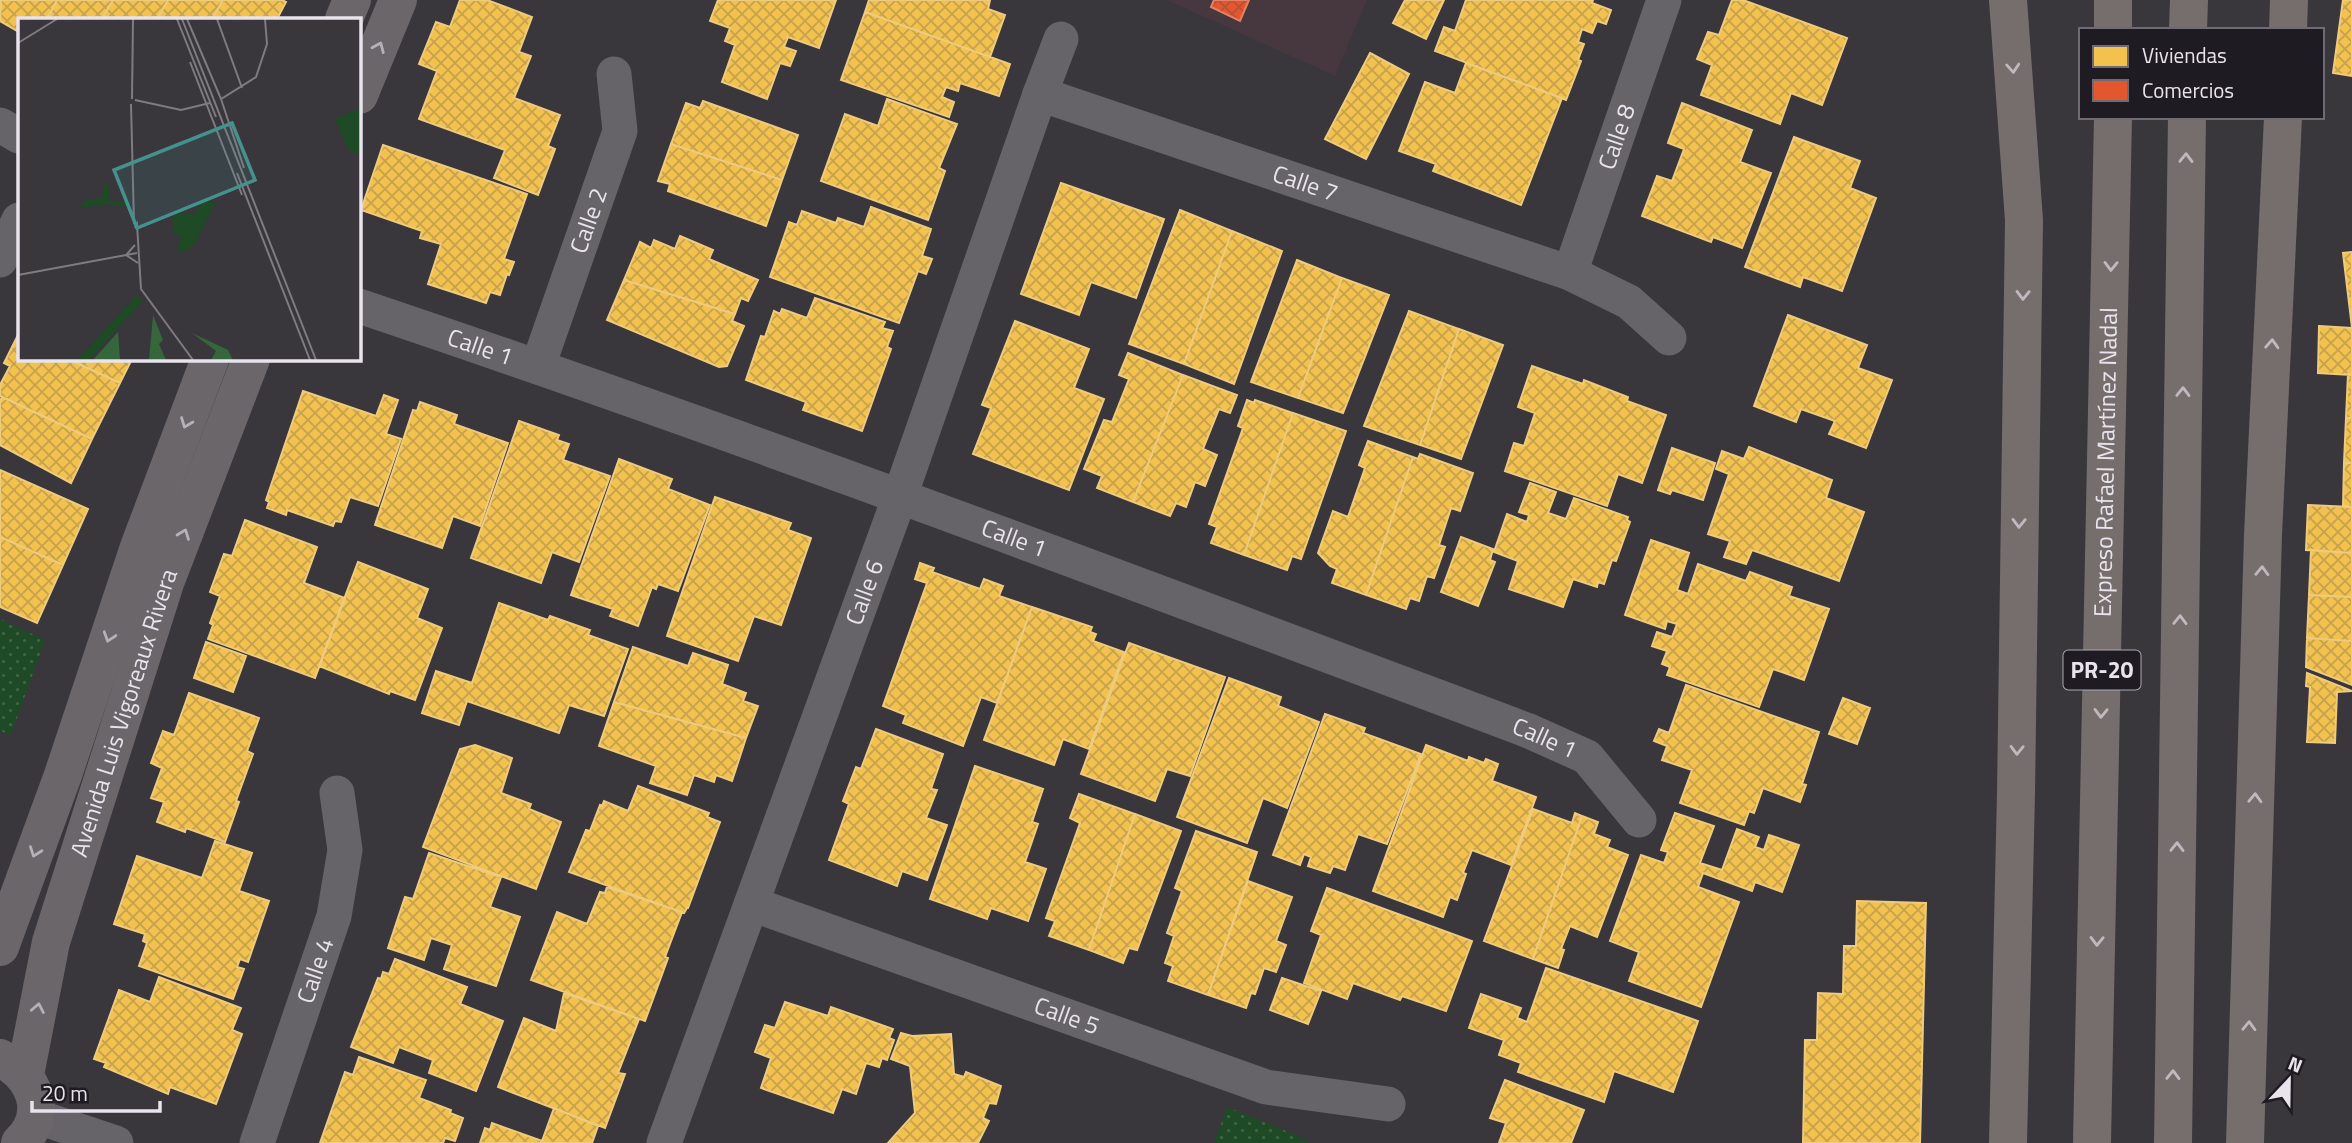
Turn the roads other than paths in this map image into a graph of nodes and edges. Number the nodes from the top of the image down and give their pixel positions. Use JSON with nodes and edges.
{"nodes":[{"id":1,"x":352,"y":0,"type":"edge"},
{"id":2,"x":398,"y":0,"type":"edge"},
{"id":3,"x":1664,"y":0,"type":"edge"},
{"id":4,"x":2008,"y":0,"type":"edge"},
{"id":5,"x":2113,"y":0,"type":"edge"},
{"id":6,"x":2189,"y":0,"type":"edge"},
{"id":7,"x":344,"y":18,"type":"edge"},
{"id":8,"x":2113,"y":28,"type":"edge"},
{"id":9,"x":2188,"y":28,"type":"edge"},
{"id":10,"x":1061,"y":39,"type":"dead end"},
{"id":11,"x":614,"y":74,"type":"dead end"},
{"id":12,"x":360,"y":93,"type":"edge"},
{"id":13,"x":1040,"y":94,"type":"junction"},
{"id":14,"x":2113,"y":119,"type":"edge"},
{"id":15,"x":2187,"y":119,"type":"edge"},
{"id":16,"x":2283,"y":119,"type":"edge"},
{"id":17,"x":0,"y":125,"type":"edge"},
{"id":18,"x":18,"y":135,"type":"edge"},
{"id":19,"x":18,"y":222,"type":"edge"},
{"id":20,"x":0,"y":260,"type":"edge"},
{"id":21,"x":1570,"y":273,"type":"junction"},
{"id":22,"x":360,"y":306,"type":"edge"},
{"id":23,"x":1669,"y":338,"type":"dead end"},
{"id":24,"x":210,"y":360,"type":"edge"},
{"id":25,"x":251,"y":360,"type":"edge"},
{"id":26,"x":538,"y":366,"type":"junction"},
{"id":27,"x":900,"y":496,"type":"junction"},
{"id":28,"x":337,"y":793,"type":"dead end"},
{"id":29,"x":1639,"y":820,"type":"dead end"},
{"id":30,"x":752,"y":904,"type":"junction"},
{"id":31,"x":0,"y":947,"type":"edge"},
{"id":32,"x":13,"y":1067,"type":"edge"},
{"id":33,"x":1388,"y":1104,"type":"dead end"},
{"id":34,"x":27,"y":1130,"type":"edge"},
{"id":35,"x":116,"y":1143,"type":"edge"},
{"id":36,"x":257,"y":1143,"type":"edge"},
{"id":37,"x":664,"y":1143,"type":"edge"},
{"id":38,"x":2008,"y":1143,"type":"edge"},
{"id":39,"x":2092,"y":1143,"type":"edge"},
{"id":40,"x":2172,"y":1143,"type":"edge"},
{"id":41,"x":2245,"y":1143,"type":"edge"}],
"edges":[{"from":1,"to":7,"type":"main road"},
{"from":12,"to":2,"type":"main road","one_way":true},
{"from":3,"to":21,"type":"street","name":"Calle 8"},
{"from":4,"to":38,"type":"highway","one_way":true},
{"from":5,"to":8,"type":"highway"},
{"from":6,"to":9,"type":"highway"},
{"from":10,"to":13,"type":"street","name":"Calle 6"},
{"from":11,"to":26,"type":"street","name":"Calle 2"},
{"from":13,"to":21,"type":"street","name":"Calle 7"},
{"from":13,"to":27,"type":"street","name":"Calle 6"},
{"from":14,"to":39,"type":"highway","name":"Expreso Rafael Martínez Nadal","number":"PR-20","one_way":true},
{"from":40,"to":15,"type":"highway","one_way":true},
{"from":41,"to":16,"type":"highway","one_way":true},
{"from":17,"to":18,"type":"street"},
{"from":19,"to":20,"type":"street"},
{"from":21,"to":23,"type":"street","name":"Calle 7"},
{"from":22,"to":26,"type":"street","name":"Calle 1"},
{"from":24,"to":31,"type":"main road","name":"Avenida Luis Vigoreaux Rivera","one_way":true},
{"from":32,"to":25,"type":"main road","name":"Avenida Luis Vigoreaux Rivera","one_way":true},
{"from":26,"to":27,"type":"street","name":"Calle 1"},
{"from":27,"to":29,"type":"street","name":"Calle 1"},
{"from":27,"to":30,"type":"street","name":"Calle 6"},
{"from":28,"to":36,"type":"street","name":"Calle 4"},
{"from":30,"to":33,"type":"street","name":"Calle 5"},
{"from":30,"to":37,"type":"street","name":"Calle 6"},
{"from":32,"to":34,"type":"main road","name":"Avenida Luis Vigoreaux Rivera"},
{"from":34,"to":35,"type":"street"}]}
